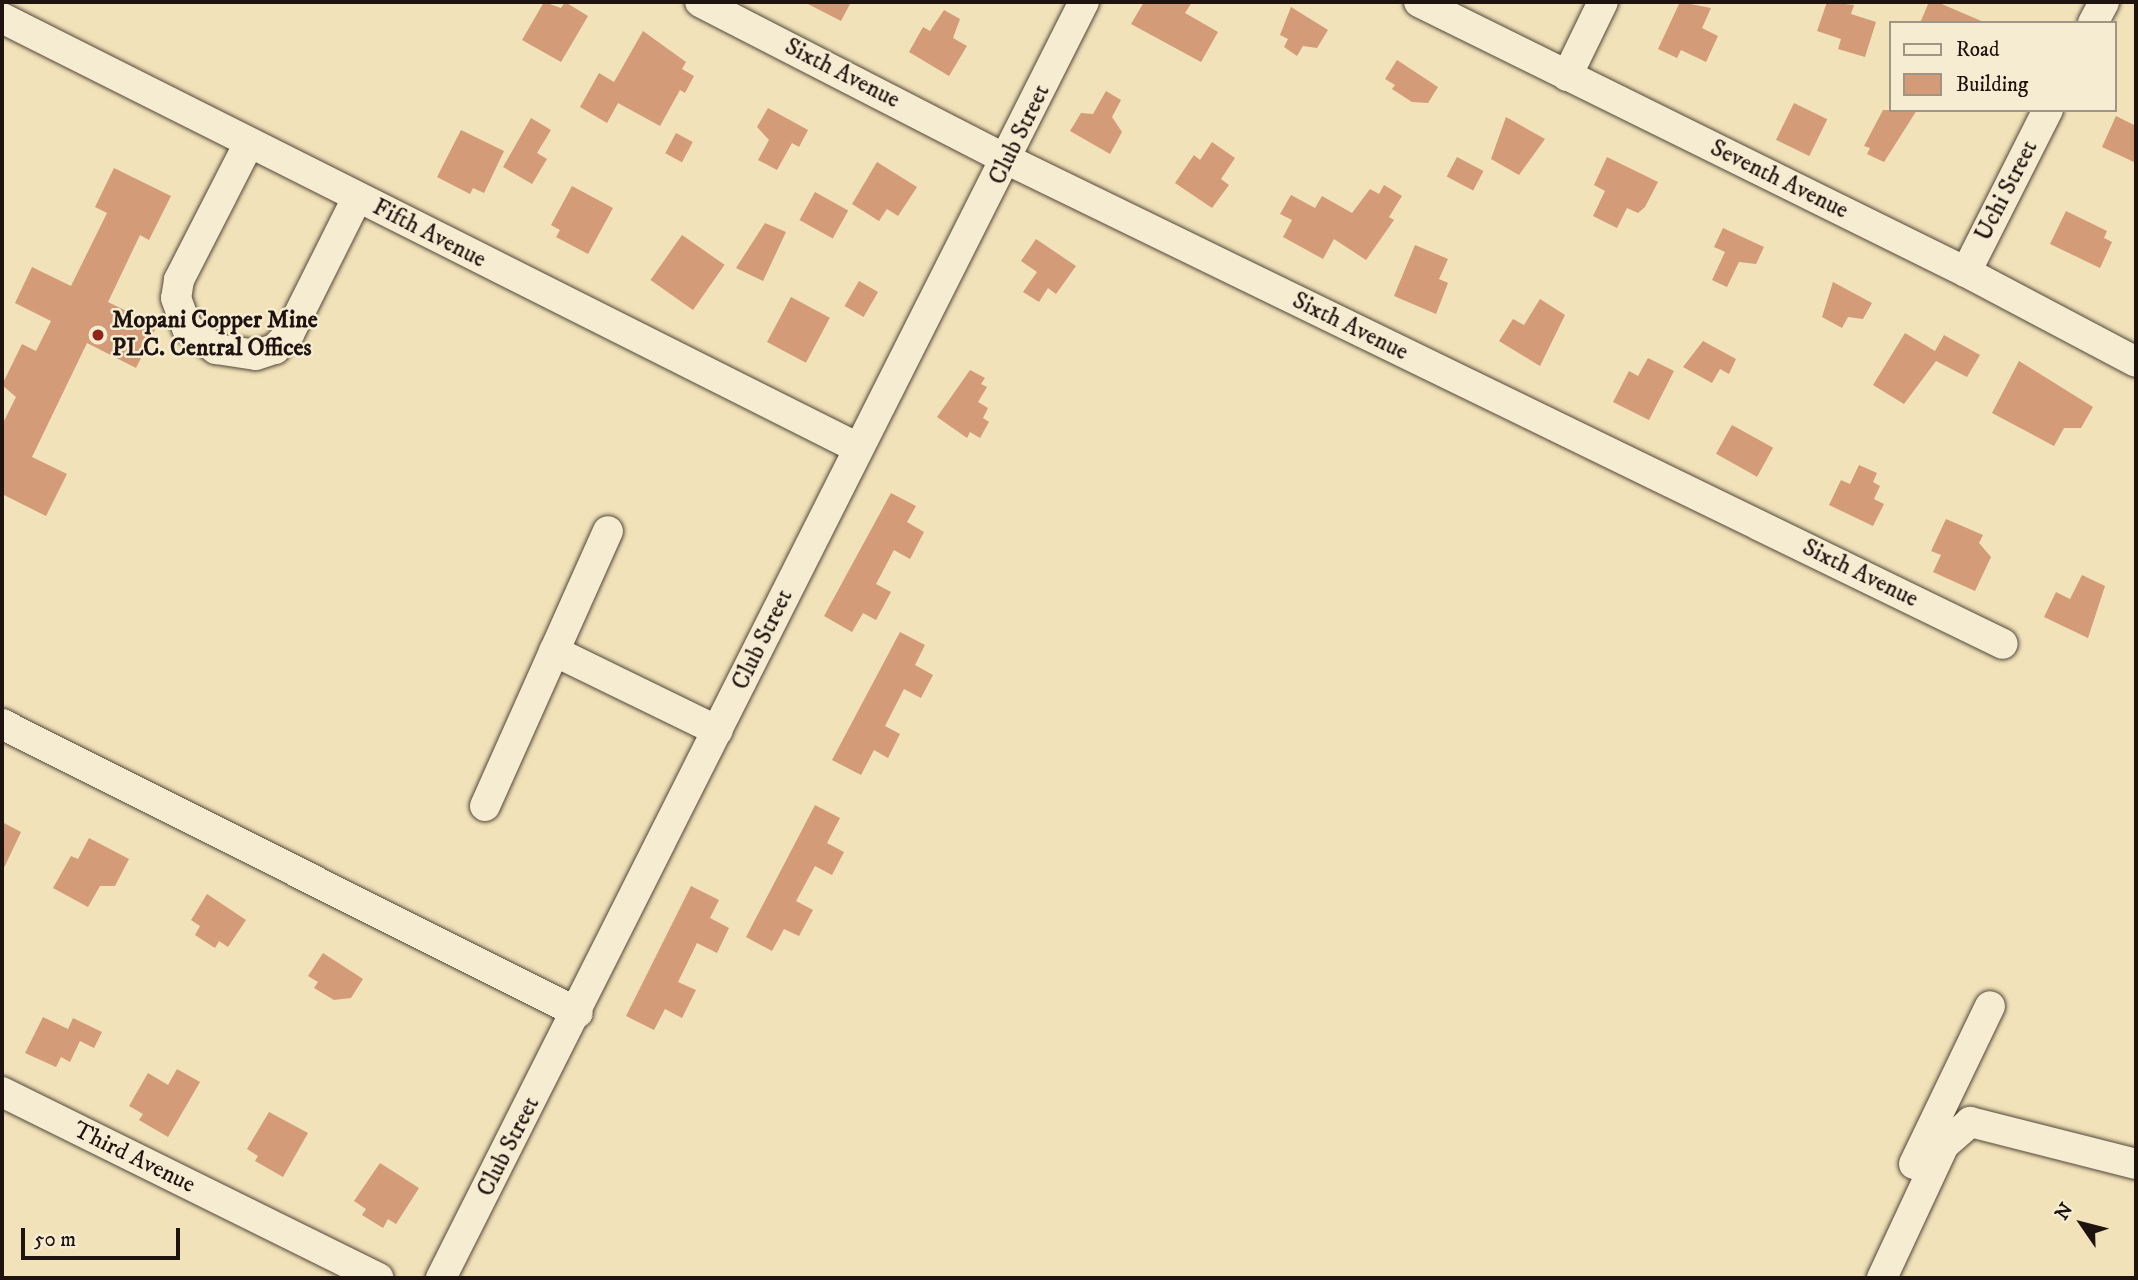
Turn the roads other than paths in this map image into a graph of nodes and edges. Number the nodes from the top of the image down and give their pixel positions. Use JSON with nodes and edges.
{"nodes":[{"id":1,"x":701,"y":2,"type":"edge"},
{"id":2,"x":1084,"y":2,"type":"edge"},
{"id":3,"x":1419,"y":2,"type":"edge"},
{"id":4,"x":1603,"y":2,"type":"edge"},
{"id":5,"x":2104,"y":2,"type":"edge"},
{"id":6,"x":2,"y":18,"type":"edge"},
{"id":7,"x":2094,"y":21,"type":"edge"},
{"id":8,"x":1567,"y":76,"type":"junction"},
{"id":9,"x":2047,"y":112,"type":"edge"},
{"id":10,"x":249,"y":143,"type":"junction"},
{"id":11,"x":1008,"y":159,"type":"junction"},
{"id":12,"x":357,"y":198,"type":"junction"},
{"id":13,"x":1966,"y":272,"type":"junction"},
{"id":14,"x":2136,"y":362,"type":"edge"},
{"id":15,"x":858,"y":448,"type":"junction"},
{"id":16,"x":608,"y":531,"type":"dead end"},
{"id":17,"x":2003,"y":643,"type":"dead end"},
{"id":18,"x":554,"y":651,"type":"junction"},
{"id":19,"x":2,"y":724,"type":"edge"},
{"id":20,"x":718,"y":731,"type":"junction"},
{"id":21,"x":485,"y":806,"type":"dead end"},
{"id":22,"x":1990,"y":1006,"type":"dead end"},
{"id":23,"x":578,"y":1013,"type":"junction"},
{"id":24,"x":2,"y":1092,"type":"edge"},
{"id":25,"x":2136,"y":1164,"type":"edge"},
{"id":26,"x":379,"y":1278,"type":"edge"},
{"id":27,"x":440,"y":1278,"type":"edge"},
{"id":28,"x":1859,"y":1278,"type":"edge"},
{"id":29,"x":1882,"y":1278,"type":"edge"}],
"edges":[{"from":1,"to":11,"type":"street","name":"Sixth Avenue"},
{"from":2,"to":11,"type":"street","name":"Club Street"},
{"from":3,"to":8,"type":"street","name":"Seventh Avenue"},
{"from":4,"to":8,"type":"street"},
{"from":5,"to":7,"type":"street"},
{"from":6,"to":10,"type":"street","name":"Fifth Avenue"},
{"from":8,"to":13,"type":"street","name":"Seventh Avenue"},
{"from":9,"to":13,"type":"street","name":"Uchi Street"},
{"from":10,"to":12,"type":"street","name":"Fifth Avenue"},
{"from":10,"to":12,"type":"street"},
{"from":11,"to":15,"type":"street","name":"Club Street"},
{"from":11,"to":17,"type":"street","name":"Sixth Avenue"},
{"from":12,"to":15,"type":"street","name":"Fifth Avenue"},
{"from":13,"to":14,"type":"street","name":"Seventh Avenue"},
{"from":15,"to":20,"type":"street","name":"Club Street"},
{"from":16,"to":18,"type":"street"},
{"from":18,"to":20,"type":"street"},
{"from":18,"to":21,"type":"street"},
{"from":19,"to":23,"type":"street"},
{"from":20,"to":23,"type":"street","name":"Club Street"},
{"from":22,"to":28,"type":"street"},
{"from":23,"to":27,"type":"street","name":"Club Street"},
{"from":24,"to":26,"type":"street","name":"Third Avenue"},
{"from":25,"to":29,"type":"street"}]}
